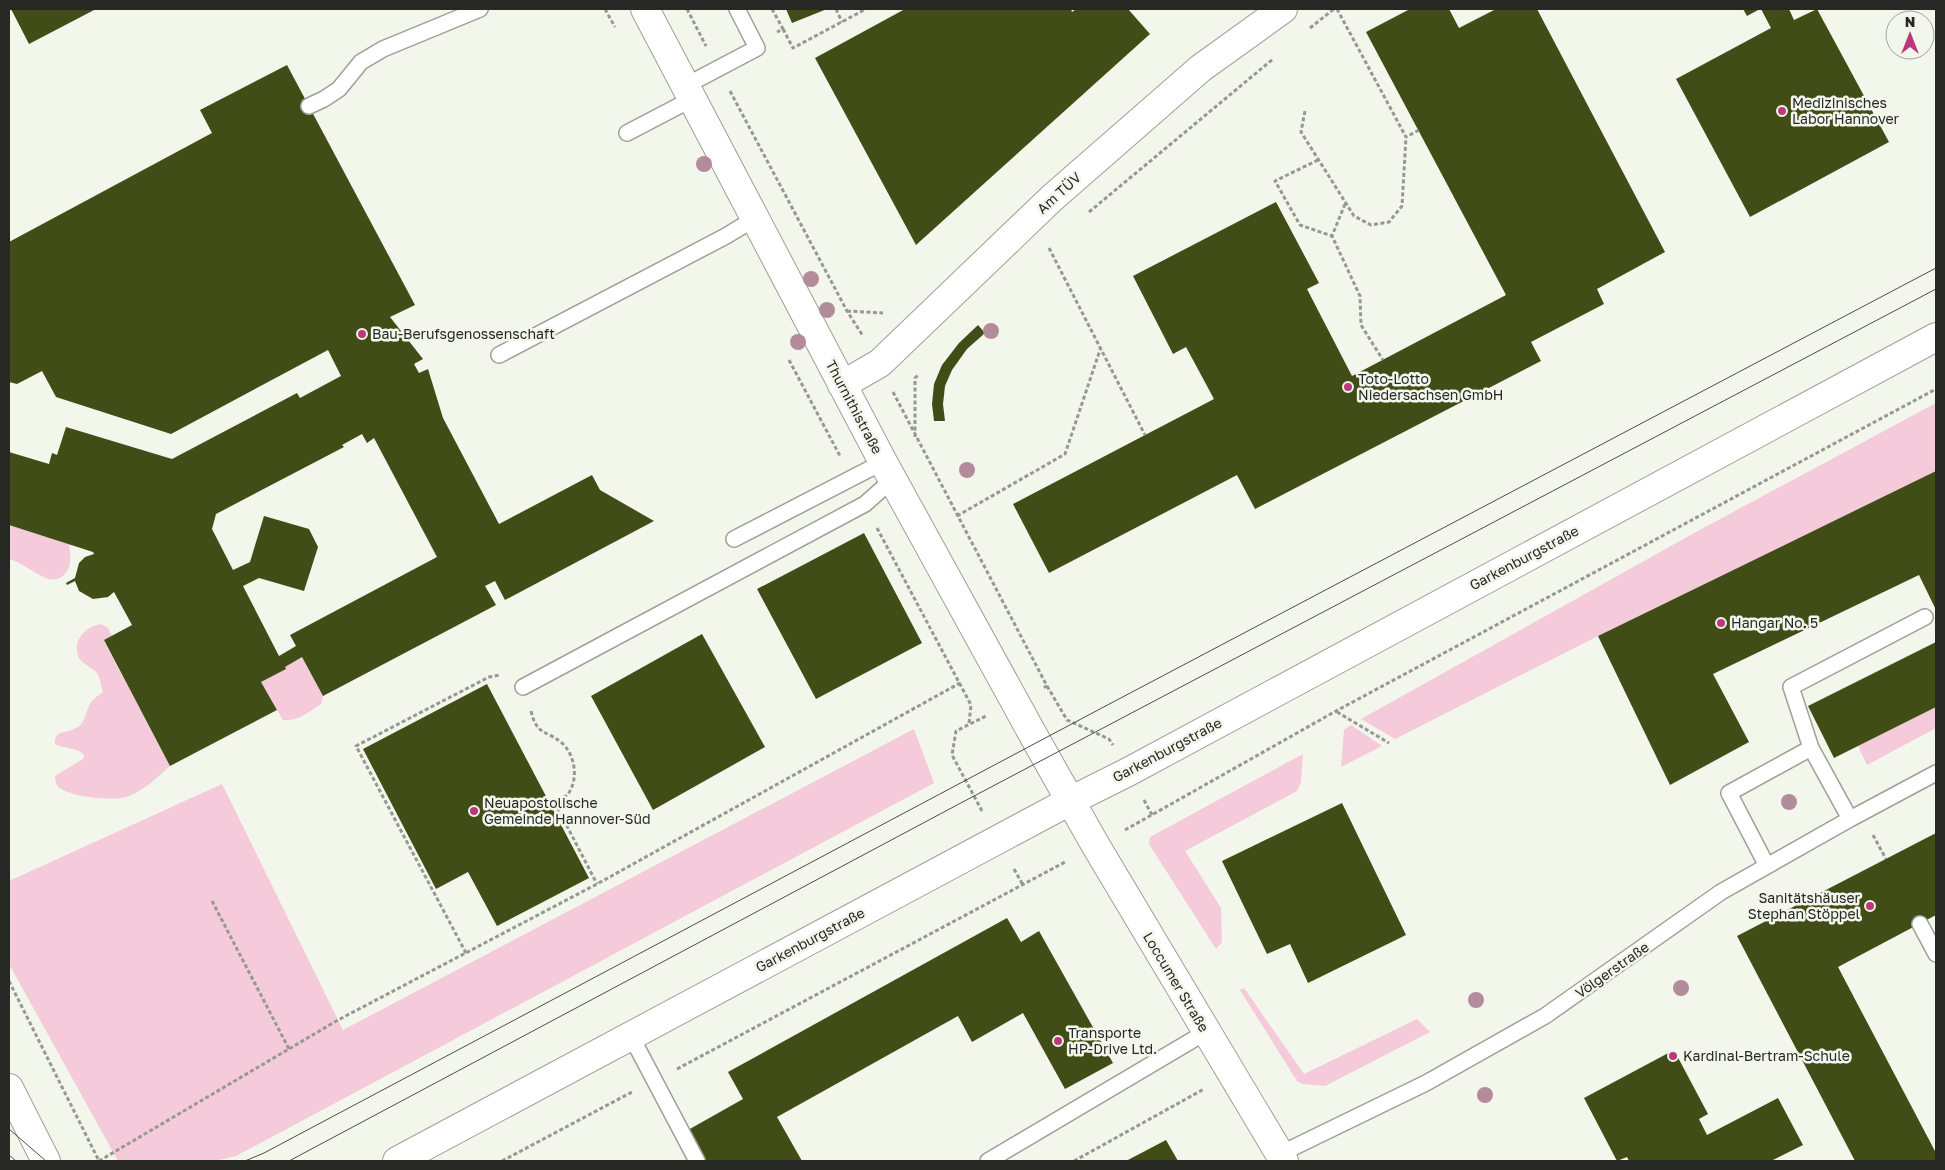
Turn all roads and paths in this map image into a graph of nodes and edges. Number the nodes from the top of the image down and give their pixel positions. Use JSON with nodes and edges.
{"nodes":[{"id":1,"x":480,"y":9,"type":"edge"},
{"id":2,"x":645,"y":9,"type":"edge"},
{"id":3,"x":737,"y":9,"type":"edge"},
{"id":4,"x":836,"y":9,"type":"edge"},
{"id":5,"x":866,"y":9,"type":"edge"},
{"id":6,"x":1283,"y":9,"type":"edge"},
{"id":7,"x":1335,"y":9,"type":"edge"},
{"id":8,"x":842,"y":22,"type":"junction"},
{"id":9,"x":783,"y":29,"type":"dead end"},
{"id":10,"x":1304,"y":34,"type":"dead end"},
{"id":11,"x":1281,"y":53,"type":"dead end"},
{"id":12,"x":689,"y":92,"type":"junction"},
{"id":13,"x":309,"y":106,"type":"dead end"},
{"id":14,"x":1305,"y":111,"type":"dead end"},
{"id":15,"x":1418,"y":130,"type":"dead end"},
{"id":16,"x":627,"y":133,"type":"dead end"},
{"id":17,"x":1406,"y":137,"type":"junction"},
{"id":18,"x":1318,"y":160,"type":"junction"},
{"id":19,"x":1345,"y":203,"type":"junction"},
{"id":20,"x":1083,"y":217,"type":"dead end"},
{"id":21,"x":754,"y":219,"type":"junction"},
{"id":22,"x":1332,"y":236,"type":"junction"},
{"id":23,"x":1056,"y":242,"type":"dead end"},
{"id":24,"x":1049,"y":248,"type":"junction"},
{"id":25,"x":1042,"y":254,"type":"dead end"},
{"id":26,"x":1936,"y":337,"type":"edge"},
{"id":27,"x":1100,"y":348,"type":"junction"},
{"id":28,"x":499,"y":355,"type":"dead end"},
{"id":29,"x":1383,"y":360,"type":"dead end"},
{"id":30,"x":921,"y":371,"type":"dead end"},
{"id":31,"x":842,"y":385,"type":"junction"},
{"id":32,"x":1936,"y":389,"type":"edge"},
{"id":33,"x":1145,"y":435,"type":"dead end"},
{"id":34,"x":916,"y":438,"type":"dead end"},
{"id":35,"x":888,"y":471,"type":"junction"},
{"id":36,"x":957,"y":516,"type":"dead end"},
{"id":37,"x":734,"y":539,"type":"dead end"},
{"id":38,"x":1924,"y":617,"type":"dead end"},
{"id":39,"x":960,"y":683,"type":"dead end"},
{"id":40,"x":523,"y":687,"type":"junction"},
{"id":41,"x":1336,"y":712,"type":"junction"},
{"id":42,"x":969,"y":724,"type":"dead end"},
{"id":43,"x":1389,"y":743,"type":"dead end"},
{"id":44,"x":1811,"y":748,"type":"junction"},
{"id":45,"x":1936,"y":773,"type":"edge"},
{"id":46,"x":1070,"y":801,"type":"junction"},
{"id":47,"x":1850,"y":818,"type":"junction"},
{"id":48,"x":998,"y":840,"type":"junction"},
{"id":49,"x":1096,"y":846,"type":"junction"},
{"id":50,"x":1767,"y":866,"type":"junction"},
{"id":51,"x":598,"y":884,"type":"junction"},
{"id":52,"x":1023,"y":885,"type":"junction"},
{"id":53,"x":212,"y":901,"type":"dead end"},
{"id":54,"x":1920,"y":924,"type":"dead end"},
{"id":55,"x":466,"y":953,"type":"junction"},
{"id":56,"x":1936,"y":954,"type":"edge"},
{"id":57,"x":9,"y":981,"type":"edge"},
{"id":58,"x":1206,"y":1032,"type":"junction"},
{"id":59,"x":631,"y":1036,"type":"junction"},
{"id":60,"x":289,"y":1049,"type":"junction"},
{"id":61,"x":1231,"y":1074,"type":"junction"},
{"id":62,"x":654,"y":1081,"type":"junction"},
{"id":63,"x":9,"y":1088,"type":"edge"},
{"id":64,"x":1282,"y":1157,"type":"edge"},
{"id":65,"x":46,"y":1161,"type":"edge"},
{"id":66,"x":99,"y":1161,"type":"edge"},
{"id":67,"x":397,"y":1161,"type":"edge"},
{"id":68,"x":502,"y":1161,"type":"edge"},
{"id":69,"x":697,"y":1161,"type":"edge"},
{"id":70,"x":988,"y":1161,"type":"edge"},
{"id":71,"x":1074,"y":1161,"type":"edge"}],
"edges":[{"from":1,"to":13,"type":"lane"},
{"from":2,"to":12,"type":"street","name":"Thurnithistraße"},
{"from":3,"to":12,"type":"lane"},
{"from":4,"to":8,"type":"path"},
{"from":5,"to":8,"type":"path"},
{"from":6,"to":31,"type":"street","name":"Am TÜV"},
{"from":7,"to":10,"type":"path"},
{"from":7,"to":17,"type":"path"},
{"from":8,"to":9,"type":"path"},
{"from":11,"to":20,"type":"path"},
{"from":12,"to":16,"type":"lane"},
{"from":12,"to":21,"type":"street","name":"Thurnithistraße"},
{"from":14,"to":18,"type":"path"},
{"from":15,"to":17,"type":"path"},
{"from":17,"to":19,"type":"path"},
{"from":18,"to":19,"type":"path"},
{"from":18,"to":22,"type":"path"},
{"from":19,"to":22,"type":"path"},
{"from":21,"to":28,"type":"lane"},
{"from":21,"to":31,"type":"street","name":"Thurnithistraße"},
{"from":22,"to":29,"type":"path"},
{"from":23,"to":24,"type":"path"},
{"from":24,"to":25,"type":"path"},
{"from":24,"to":27,"type":"path"},
{"from":26,"to":46,"type":"street","name":"Garkenburgstraße"},
{"from":27,"to":33,"type":"path"},
{"from":27,"to":36,"type":"path"},
{"from":30,"to":34,"type":"path"},
{"from":31,"to":35,"type":"street","name":"Thurnithistraße"},
{"from":32,"to":41,"type":"path"},
{"from":35,"to":37,"type":"lane"},
{"from":35,"to":40,"type":"lane"},
{"from":35,"to":46,"type":"street","name":"Thurnithistraße"},
{"from":38,"to":44,"type":"lane"},
{"from":39,"to":51,"type":"path"},
{"from":40,"to":51,"type":"path"},
{"from":40,"to":55,"type":"path"},
{"from":41,"to":43,"type":"path"},
{"from":41,"to":49,"type":"path"},
{"from":42,"to":48,"type":"path"},
{"from":44,"to":47,"type":"lane"},
{"from":44,"to":50,"type":"lane"},
{"from":45,"to":47,"type":"lane","name":"Völgerstraße"},
{"from":46,"to":48,"type":"street","name":"Garkenburgstraße"},
{"from":46,"to":49,"type":"street","name":"Loccumer Straße"},
{"from":47,"to":50,"type":"lane","name":"Völgerstraße"},
{"from":48,"to":52,"type":"path"},
{"from":48,"to":59,"type":"street","name":"Garkenburgstraße"},
{"from":49,"to":52,"type":"path"},
{"from":49,"to":58,"type":"street","name":"Loccumer Straße"},
{"from":50,"to":64,"type":"lane","name":"Völgerstraße"},
{"from":51,"to":55,"type":"path"},
{"from":52,"to":62,"type":"path"},
{"from":53,"to":60,"type":"path"},
{"from":54,"to":56,"type":"lane"},
{"from":55,"to":60,"type":"path"},
{"from":57,"to":66,"type":"path"},
{"from":58,"to":61,"type":"street","name":"Loccumer Straße"},
{"from":58,"to":70,"type":"lane"},
{"from":59,"to":62,"type":"lane"},
{"from":59,"to":67,"type":"street","name":"Garkenburgstraße"},
{"from":60,"to":66,"type":"path"},
{"from":61,"to":64,"type":"street","name":"Loccumer Straße"},
{"from":61,"to":71,"type":"path"},
{"from":62,"to":68,"type":"path"},
{"from":62,"to":69,"type":"lane"},
{"from":63,"to":65,"type":"street"}]}
